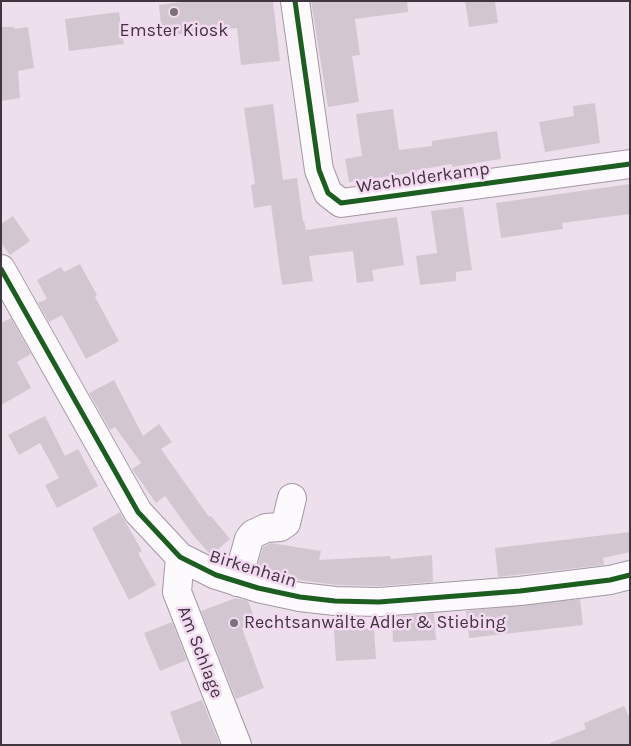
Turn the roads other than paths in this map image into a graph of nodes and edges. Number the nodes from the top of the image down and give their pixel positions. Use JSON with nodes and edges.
{"nodes":[{"id":1,"x":295,"y":1,"type":"edge"},
{"id":2,"x":630,"y":164,"type":"edge"},
{"id":3,"x":1,"y":269,"type":"edge"},
{"id":4,"x":292,"y":498,"type":"dead end"},
{"id":5,"x":180,"y":557,"type":"junction"},
{"id":6,"x":630,"y":575,"type":"edge"},
{"id":7,"x":237,"y":582,"type":"junction"},
{"id":8,"x":237,"y":745,"type":"edge"}],
"edges":[{"from":1,"to":2,"type":"street","name":"Wacholderkamp"},
{"from":3,"to":5,"type":"street","name":"Birkenhain"},
{"from":4,"to":7,"type":"street"},
{"from":5,"to":7,"type":"street","name":"Birkenhain"},
{"from":5,"to":8,"type":"street","name":"Am Schlage"},
{"from":6,"to":7,"type":"street","name":"Birkenhain"}]}
